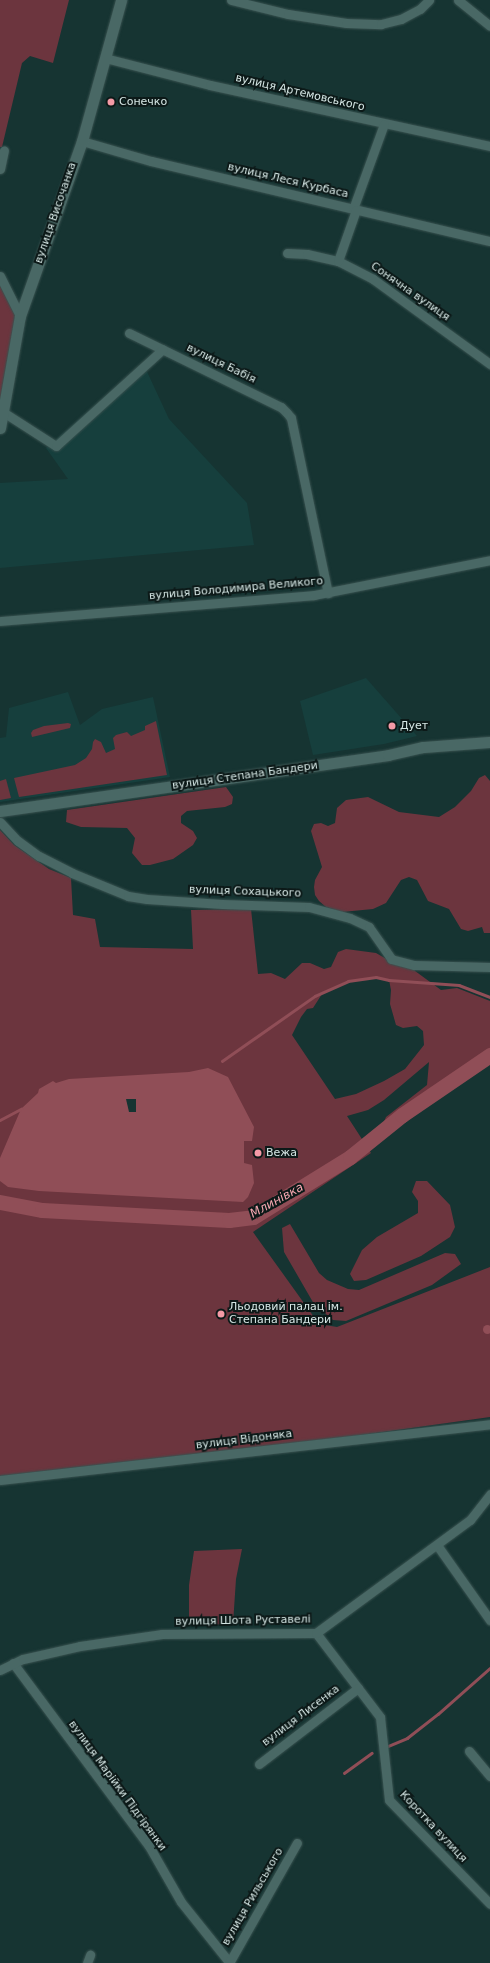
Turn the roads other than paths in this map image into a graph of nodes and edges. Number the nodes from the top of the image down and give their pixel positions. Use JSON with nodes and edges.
{"nodes":[{"id":1,"x":122,"y":0,"type":"edge"},
{"id":2,"x":231,"y":0,"type":"edge"},
{"id":3,"x":429,"y":0,"type":"edge"},
{"id":4,"x":458,"y":0,"type":"edge"},
{"id":5,"x":490,"y":26,"type":"edge"},
{"id":6,"x":105,"y":58,"type":"junction"},
{"id":7,"x":384,"y":124,"type":"junction"},
{"id":8,"x":82,"y":141,"type":"junction"},
{"id":9,"x":490,"y":146,"type":"edge"},
{"id":10,"x":4,"y":150,"type":"dead end"},
{"id":11,"x":0,"y":169,"type":"edge"},
{"id":12,"x":354,"y":209,"type":"junction"},
{"id":13,"x":490,"y":241,"type":"edge"},
{"id":14,"x":287,"y":253,"type":"dead end"},
{"id":15,"x":338,"y":261,"type":"junction"},
{"id":16,"x":0,"y":276,"type":"edge"},
{"id":17,"x":20,"y":316,"type":"junction"},
{"id":18,"x":129,"y":333,"type":"dead end"},
{"id":19,"x":163,"y":349,"type":"junction"},
{"id":20,"x":490,"y":364,"type":"edge"},
{"id":21,"x":3,"y":412,"type":"junction"},
{"id":22,"x":0,"y":428,"type":"edge"},
{"id":23,"x":490,"y":560,"type":"edge"},
{"id":24,"x":328,"y":593,"type":"junction"},
{"id":25,"x":0,"y":621,"type":"edge"},
{"id":26,"x":490,"y":742,"type":"edge"},
{"id":27,"x":0,"y":811,"type":"edge"},
{"id":28,"x":0,"y":822,"type":"edge"},
{"id":29,"x":490,"y":967,"type":"edge"},
{"id":30,"x":490,"y":1424,"type":"edge"},
{"id":31,"x":0,"y":1480,"type":"edge"},
{"id":32,"x":490,"y":1494,"type":"edge"},
{"id":33,"x":437,"y":1545,"type":"junction"},
{"id":34,"x":490,"y":1620,"type":"edge"},
{"id":35,"x":316,"y":1633,"type":"junction"},
{"id":36,"x":13,"y":1662,"type":"junction"},
{"id":37,"x":0,"y":1670,"type":"edge"},
{"id":38,"x":358,"y":1688,"type":"junction"},
{"id":39,"x":470,"y":1751,"type":"dead end"},
{"id":40,"x":259,"y":1764,"type":"dead end"},
{"id":41,"x":490,"y":1776,"type":"edge"},
{"id":42,"x":297,"y":1843,"type":"dead end"},
{"id":43,"x":490,"y":1904,"type":"edge"},
{"id":44,"x":229,"y":1963,"type":"edge"}],
"edges":[{"from":1,"to":6,"type":"main road","name":"вулиця Височанка"},
{"from":2,"to":3,"type":"street"},
{"from":4,"to":5,"type":"street"},
{"from":6,"to":7,"type":"street","name":"вулиця Артемовського"},
{"from":6,"to":8,"type":"main road","name":"вулиця Височанка"},
{"from":7,"to":9,"type":"street","name":"вулиця Артемовського"},
{"from":7,"to":12,"type":"street"},
{"from":8,"to":12,"type":"street","name":"вулиця Леся Курбаса"},
{"from":8,"to":17,"type":"main road","name":"вулиця Височанка"},
{"from":10,"to":11,"type":"street"},
{"from":12,"to":13,"type":"street","name":"вулиця Леся Курбаса"},
{"from":12,"to":15,"type":"street"},
{"from":14,"to":15,"type":"street","name":"Сонячна вулиця"},
{"from":15,"to":20,"type":"street","name":"Сонячна вулиця"},
{"from":16,"to":17,"type":"street"},
{"from":17,"to":21,"type":"main road","name":"вулиця Височанка"},
{"from":18,"to":19,"type":"street"},
{"from":19,"to":21,"type":"street"},
{"from":19,"to":24,"type":"street","name":"вулиця Бабія"},
{"from":21,"to":22,"type":"main road","name":"вулиця Височанка"},
{"from":23,"to":24,"type":"street","name":"вулиця Володимира Великого"},
{"from":24,"to":25,"type":"street","name":"вулиця Володимира Великого"},
{"from":26,"to":27,"type":"main road","name":"вулиця Степана Бандери"},
{"from":28,"to":29,"type":"street","name":"вулиця Сохацького"},
{"from":30,"to":31,"type":"street","name":"вулиця Відоняка"},
{"from":32,"to":33,"type":"street","name":"вулиця Шота Руставелі"},
{"from":33,"to":34,"type":"street"},
{"from":33,"to":35,"type":"street","name":"вулиця Шота Руставелі"},
{"from":35,"to":36,"type":"street","name":"вулиця Шота Руставелі"},
{"from":35,"to":38,"type":"street","name":"Коротка вулиця"},
{"from":36,"to":37,"type":"street","name":"вулиця Шота Руставелі"},
{"from":36,"to":44,"type":"street","name":"вулиця Марійки Підгірянки"},
{"from":38,"to":40,"type":"street","name":"вулиця Лисенка"},
{"from":38,"to":43,"type":"street","name":"Коротка вулиця"},
{"from":39,"to":41,"type":"street"},
{"from":42,"to":44,"type":"street","name":"вулиця Рильського"}]}
